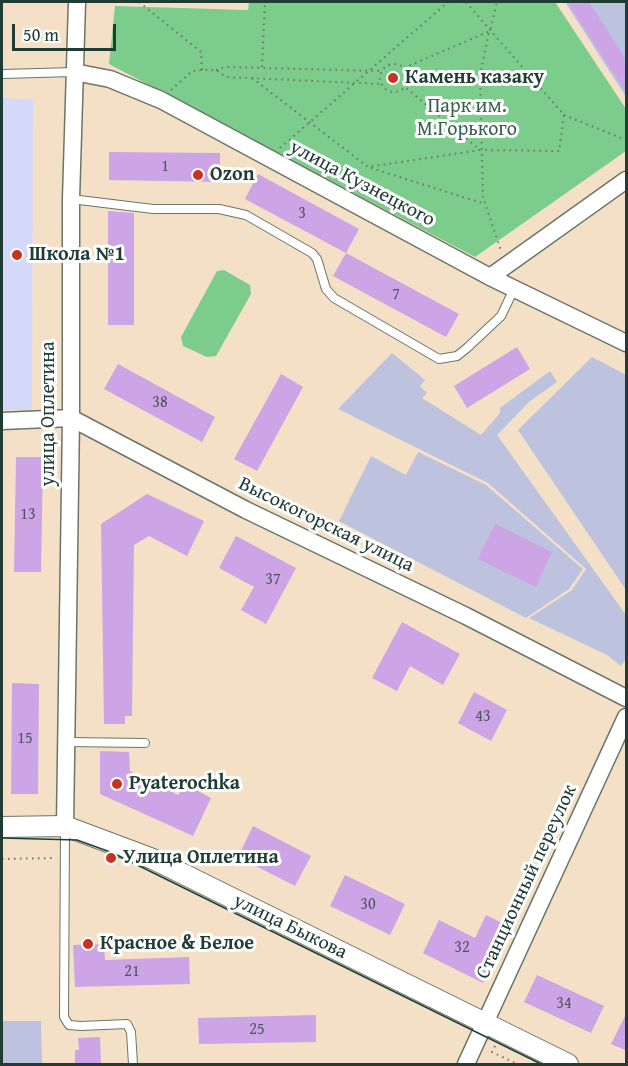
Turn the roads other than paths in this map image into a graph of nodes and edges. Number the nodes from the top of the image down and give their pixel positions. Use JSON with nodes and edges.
{"nodes":[{"id":1,"x":77,"y":2,"type":"edge"},
{"id":2,"x":74,"y":72,"type":"junction"},
{"id":3,"x":2,"y":74,"type":"edge"},
{"id":4,"x":627,"y":180,"type":"edge"},
{"id":5,"x":71,"y":199,"type":"junction"},
{"id":6,"x":490,"y":277,"type":"junction"},
{"id":7,"x":514,"y":289,"type":"junction"},
{"id":8,"x":627,"y":343,"type":"edge"},
{"id":9,"x":71,"y":417,"type":"junction"},
{"id":10,"x":2,"y":422,"type":"edge"},
{"id":11,"x":627,"y":698,"type":"edge"},
{"id":12,"x":627,"y":717,"type":"edge"},
{"id":13,"x":66,"y":742,"type":"junction"},
{"id":14,"x":145,"y":742,"type":"dead end"},
{"id":15,"x":65,"y":826,"type":"junction"},
{"id":16,"x":2,"y":827,"type":"edge"},
{"id":17,"x":484,"y":1023,"type":"junction"},
{"id":18,"x":133,"y":1065,"type":"edge"},
{"id":19,"x":466,"y":1065,"type":"edge"},
{"id":20,"x":568,"y":1065,"type":"edge"}],
"edges":[{"from":1,"to":2,"type":"street","name":"улица Оплетина"},
{"from":2,"to":3,"type":"lane"},
{"from":2,"to":5,"type":"street","name":"улица Оплетина"},
{"from":2,"to":6,"type":"street","name":"улица Кузнецкого"},
{"from":4,"to":6,"type":"street"},
{"from":5,"to":7,"type":"lane"},
{"from":5,"to":9,"type":"street","name":"улица Оплетина"},
{"from":6,"to":7,"type":"street","name":"улица Кузнецкого"},
{"from":7,"to":8,"type":"street","name":"улица Кузнецкого"},
{"from":9,"to":10,"type":"street"},
{"from":9,"to":11,"type":"street","name":"Высокогорская улица"},
{"from":9,"to":13,"type":"street","name":"улица Оплетина"},
{"from":12,"to":17,"type":"street","name":"Станционный переулок"},
{"from":13,"to":14,"type":"lane"},
{"from":13,"to":15,"type":"street","name":"улица Оплетина"},
{"from":15,"to":16,"type":"street","name":"улица Быкова"},
{"from":15,"to":17,"type":"street","name":"улица Быкова"},
{"from":15,"to":18,"type":"lane"},
{"from":17,"to":19,"type":"street","name":"Станционный переулок"},
{"from":17,"to":20,"type":"street","name":"улица Быкова"}]}
